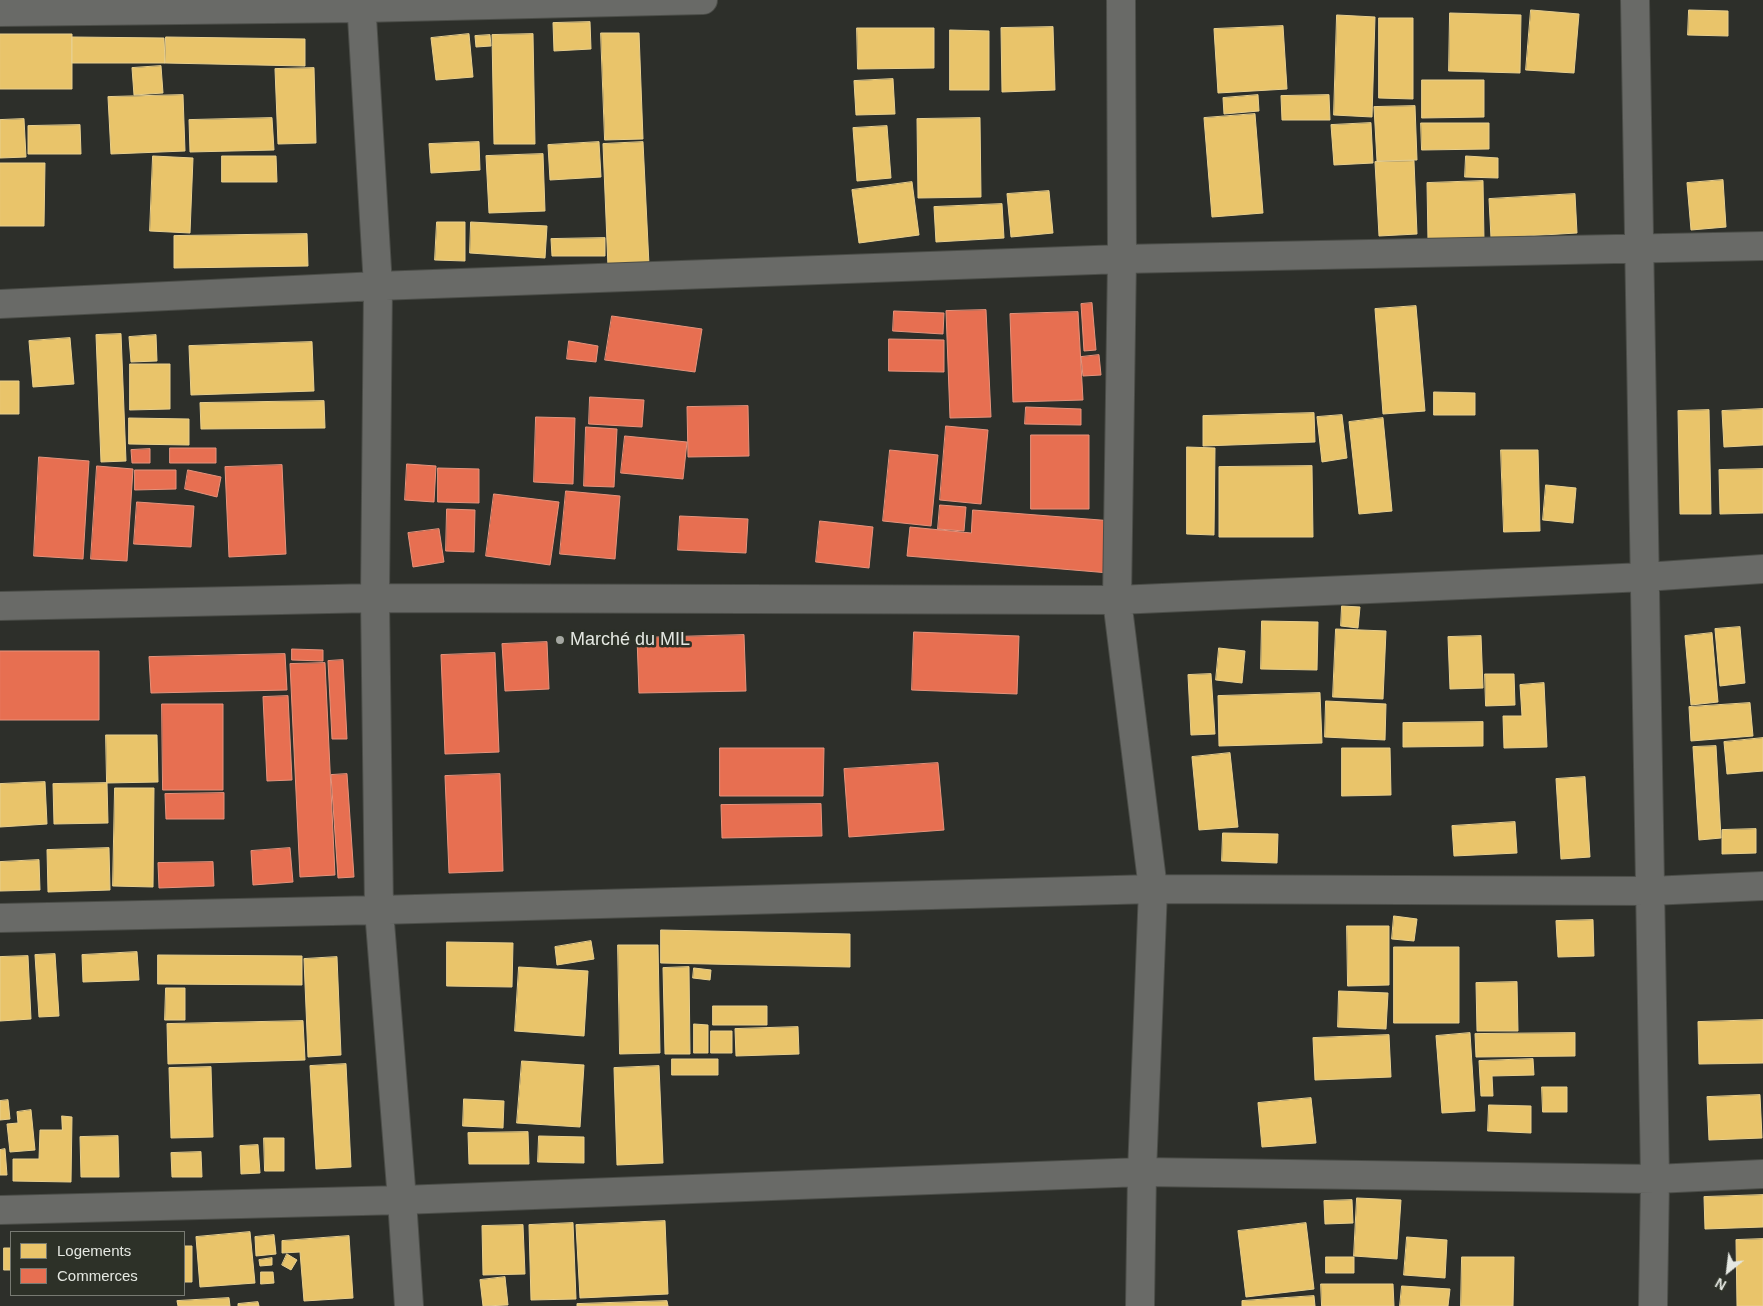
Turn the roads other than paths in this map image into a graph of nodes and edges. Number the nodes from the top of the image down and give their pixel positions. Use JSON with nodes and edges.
{"nodes":[{"id":1,"x":703,"y":0,"type":"edge"},
{"id":2,"x":1121,"y":0,"type":"edge"},
{"id":3,"x":1635,"y":0,"type":"edge"},
{"id":4,"x":361,"y":4,"type":"edge"},
{"id":5,"x":0,"y":12,"type":"edge"},
{"id":6,"x":1763,"y":246,"type":"edge"},
{"id":7,"x":1639,"y":249,"type":"junction"},
{"id":8,"x":1122,"y":259,"type":"junction"},
{"id":9,"x":378,"y":286,"type":"junction"},
{"id":10,"x":0,"y":304,"type":"edge"},
{"id":11,"x":1763,"y":569,"type":"edge"},
{"id":12,"x":1646,"y":577,"type":"junction"},
{"id":13,"x":375,"y":598,"type":"junction"},
{"id":14,"x":1117,"y":600,"type":"junction"},
{"id":15,"x":0,"y":606,"type":"edge"},
{"id":16,"x":1763,"y":886,"type":"edge"},
{"id":17,"x":1153,"y":890,"type":"junction"},
{"id":18,"x":1650,"y":891,"type":"junction"},
{"id":19,"x":379,"y":910,"type":"junction"},
{"id":20,"x":0,"y":918,"type":"edge"},
{"id":21,"x":1142,"y":1172,"type":"junction"},
{"id":22,"x":1763,"y":1174,"type":"edge"},
{"id":23,"x":1655,"y":1179,"type":"junction"},
{"id":24,"x":402,"y":1200,"type":"junction"},
{"id":25,"x":0,"y":1210,"type":"edge"},
{"id":26,"x":409,"y":1306,"type":"edge"},
{"id":27,"x":1140,"y":1306,"type":"edge"},
{"id":28,"x":1653,"y":1306,"type":"edge"}],
"edges":[{"from":1,"to":4,"type":"street"},
{"from":2,"to":8,"type":"street"},
{"from":3,"to":7,"type":"street"},
{"from":4,"to":5,"type":"street"},
{"from":4,"to":9,"type":"street"},
{"from":6,"to":7,"type":"street"},
{"from":7,"to":8,"type":"street"},
{"from":7,"to":12,"type":"street"},
{"from":8,"to":9,"type":"street"},
{"from":8,"to":14,"type":"street"},
{"from":9,"to":10,"type":"street"},
{"from":9,"to":13,"type":"street"},
{"from":11,"to":12,"type":"street"},
{"from":12,"to":14,"type":"street"},
{"from":12,"to":18,"type":"street"},
{"from":13,"to":14,"type":"street"},
{"from":13,"to":15,"type":"street"},
{"from":13,"to":19,"type":"street"},
{"from":14,"to":17,"type":"street"},
{"from":16,"to":18,"type":"street"},
{"from":17,"to":18,"type":"street"},
{"from":17,"to":19,"type":"street"},
{"from":17,"to":21,"type":"street"},
{"from":18,"to":23,"type":"street"},
{"from":19,"to":20,"type":"street"},
{"from":19,"to":24,"type":"street"},
{"from":21,"to":23,"type":"street"},
{"from":21,"to":24,"type":"street"},
{"from":21,"to":27,"type":"street"},
{"from":22,"to":23,"type":"street"},
{"from":23,"to":28,"type":"street"},
{"from":24,"to":25,"type":"street"},
{"from":24,"to":26,"type":"street"}]}
